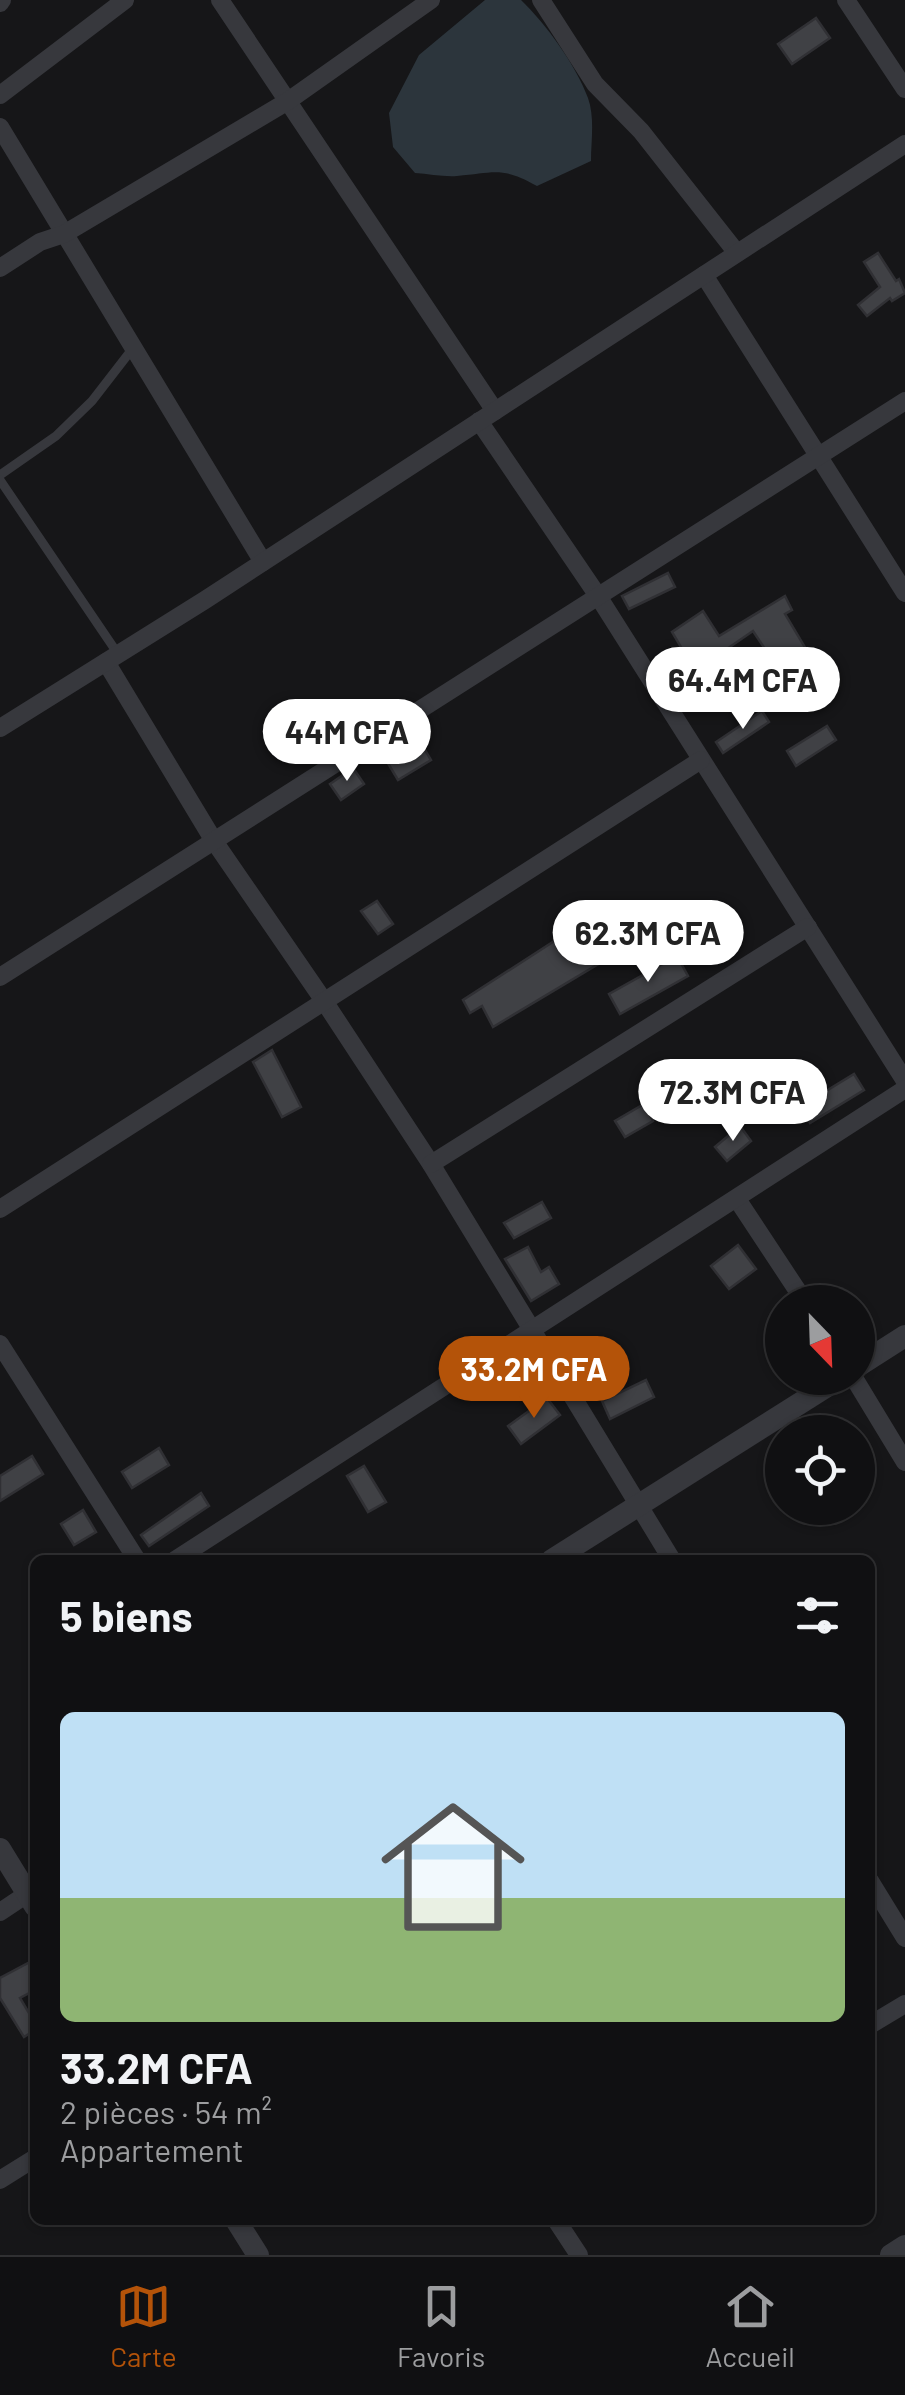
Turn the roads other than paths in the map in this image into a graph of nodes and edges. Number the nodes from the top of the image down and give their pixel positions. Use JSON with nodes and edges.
{"nodes":[{"id":1,"x":125,"y":0,"type":"edge"},
{"id":2,"x":220,"y":0,"type":"edge"},
{"id":3,"x":431,"y":0,"type":"edge"},
{"id":4,"x":541,"y":0,"type":"edge"},
{"id":5,"x":846,"y":0,"type":"edge"},
{"id":6,"x":905,"y":89,"type":"edge"},
{"id":7,"x":0,"y":95,"type":"edge"},
{"id":8,"x":288,"y":101,"type":"junction"},
{"id":9,"x":0,"y":127,"type":"edge"},
{"id":10,"x":905,"y":144,"type":"edge"},
{"id":11,"x":64,"y":234,"type":"junction"},
{"id":12,"x":737,"y":254,"type":"junction"},
{"id":13,"x":0,"y":268,"type":"edge"},
{"id":14,"x":704,"y":275,"type":"junction"},
{"id":15,"x":134,"y":348,"type":"junction"},
{"id":16,"x":905,"y":401,"type":"edge"},
{"id":17,"x":487,"y":416,"type":"junction"},
{"id":18,"x":818,"y":455,"type":"junction"},
{"id":19,"x":0,"y":478,"type":"edge"},
{"id":20,"x":263,"y":562,"type":"junction"},
{"id":21,"x":905,"y":593,"type":"edge"},
{"id":22,"x":598,"y":596,"type":"junction"},
{"id":23,"x":112,"y":658,"type":"junction"},
{"id":24,"x":0,"y":728,"type":"edge"},
{"id":25,"x":702,"y":760,"type":"junction"},
{"id":26,"x":214,"y":841,"type":"junction"},
{"id":27,"x":808,"y":927,"type":"junction"},
{"id":28,"x":0,"y":977,"type":"edge"},
{"id":29,"x":324,"y":1001,"type":"junction"},
{"id":30,"x":905,"y":1080,"type":"edge"},
{"id":31,"x":905,"y":1090,"type":"edge"},
{"id":32,"x":430,"y":1164,"type":"junction"},
{"id":33,"x":737,"y":1199,"type":"junction"},
{"id":34,"x":0,"y":1208,"type":"edge"},
{"id":35,"x":794,"y":1285,"type":"edge"},
{"id":36,"x":534,"y":1331,"type":"junction"},
{"id":37,"x":905,"y":1336,"type":"edge"},
{"id":38,"x":0,"y":1344,"type":"edge"},
{"id":39,"x":875,"y":1355,"type":"edge"},
{"id":40,"x":813,"y":1395,"type":"edge"},
{"id":41,"x":864,"y":1395,"type":"edge"},
{"id":42,"x":905,"y":1462,"type":"edge"},
{"id":43,"x":638,"y":1505,"type":"junction"},
{"id":44,"x":134,"y":1555,"type":"edge"},
{"id":45,"x":183,"y":1555,"type":"edge"},
{"id":46,"x":560,"y":1555,"type":"edge"},
{"id":47,"x":669,"y":1555,"type":"edge"},
{"id":48,"x":0,"y":1849,"type":"edge"},
{"id":49,"x":875,"y":1889,"type":"edge"},
{"id":50,"x":30,"y":1893,"type":"edge"},
{"id":51,"x":30,"y":1897,"type":"edge"},
{"id":52,"x":0,"y":1912,"type":"edge"},
{"id":53,"x":905,"y":1938,"type":"edge"},
{"id":54,"x":905,"y":2004,"type":"edge"},
{"id":55,"x":875,"y":2023,"type":"edge"},
{"id":56,"x":30,"y":2161,"type":"edge"},
{"id":57,"x":0,"y":2180,"type":"edge"},
{"id":58,"x":239,"y":2225,"type":"edge"},
{"id":59,"x":560,"y":2225,"type":"edge"},
{"id":60,"x":905,"y":2246,"type":"edge"},
{"id":61,"x":258,"y":2255,"type":"edge"},
{"id":62,"x":579,"y":2255,"type":"edge"},
{"id":63,"x":891,"y":2255,"type":"edge"}],
"edges":[{"from":1,"to":7,"type":"street"},
{"from":2,"to":8,"type":"street"},
{"from":3,"to":8,"type":"street"},
{"from":4,"to":12,"type":"street"},
{"from":5,"to":6,"type":"street"},
{"from":8,"to":11,"type":"street"},
{"from":8,"to":17,"type":"street"},
{"from":9,"to":11,"type":"street"},
{"from":10,"to":12,"type":"street"},
{"from":11,"to":13,"type":"street"},
{"from":11,"to":15,"type":"street"},
{"from":12,"to":14,"type":"street"},
{"from":14,"to":17,"type":"street"},
{"from":14,"to":18,"type":"street"},
{"from":15,"to":19,"type":"lane"},
{"from":15,"to":20,"type":"street"},
{"from":16,"to":18,"type":"street"},
{"from":17,"to":20,"type":"street"},
{"from":17,"to":22,"type":"street"},
{"from":18,"to":21,"type":"street"},
{"from":18,"to":22,"type":"street"},
{"from":19,"to":23,"type":"lane"},
{"from":20,"to":23,"type":"street"},
{"from":22,"to":25,"type":"street"},
{"from":22,"to":26,"type":"street"},
{"from":23,"to":24,"type":"street"},
{"from":23,"to":26,"type":"street"},
{"from":25,"to":27,"type":"street"},
{"from":25,"to":29,"type":"street"},
{"from":26,"to":28,"type":"street"},
{"from":26,"to":29,"type":"street"},
{"from":27,"to":30,"type":"street"},
{"from":27,"to":32,"type":"street"},
{"from":29,"to":32,"type":"street"},
{"from":29,"to":34,"type":"street"},
{"from":31,"to":33,"type":"street"},
{"from":32,"to":36,"type":"street"},
{"from":33,"to":35,"type":"street"},
{"from":33,"to":36,"type":"street"},
{"from":36,"to":43,"type":"street"},
{"from":36,"to":45,"type":"street"},
{"from":37,"to":39,"type":"street"},
{"from":38,"to":44,"type":"street"},
{"from":40,"to":43,"type":"street"},
{"from":41,"to":42,"type":"street"},
{"from":43,"to":46,"type":"street"},
{"from":43,"to":47,"type":"street"},
{"from":48,"to":50,"type":"street"},
{"from":49,"to":53,"type":"street"},
{"from":51,"to":52,"type":"street"},
{"from":54,"to":55,"type":"street"},
{"from":56,"to":57,"type":"street"},
{"from":58,"to":61,"type":"street"},
{"from":59,"to":62,"type":"street"},
{"from":60,"to":63,"type":"street"}]}
